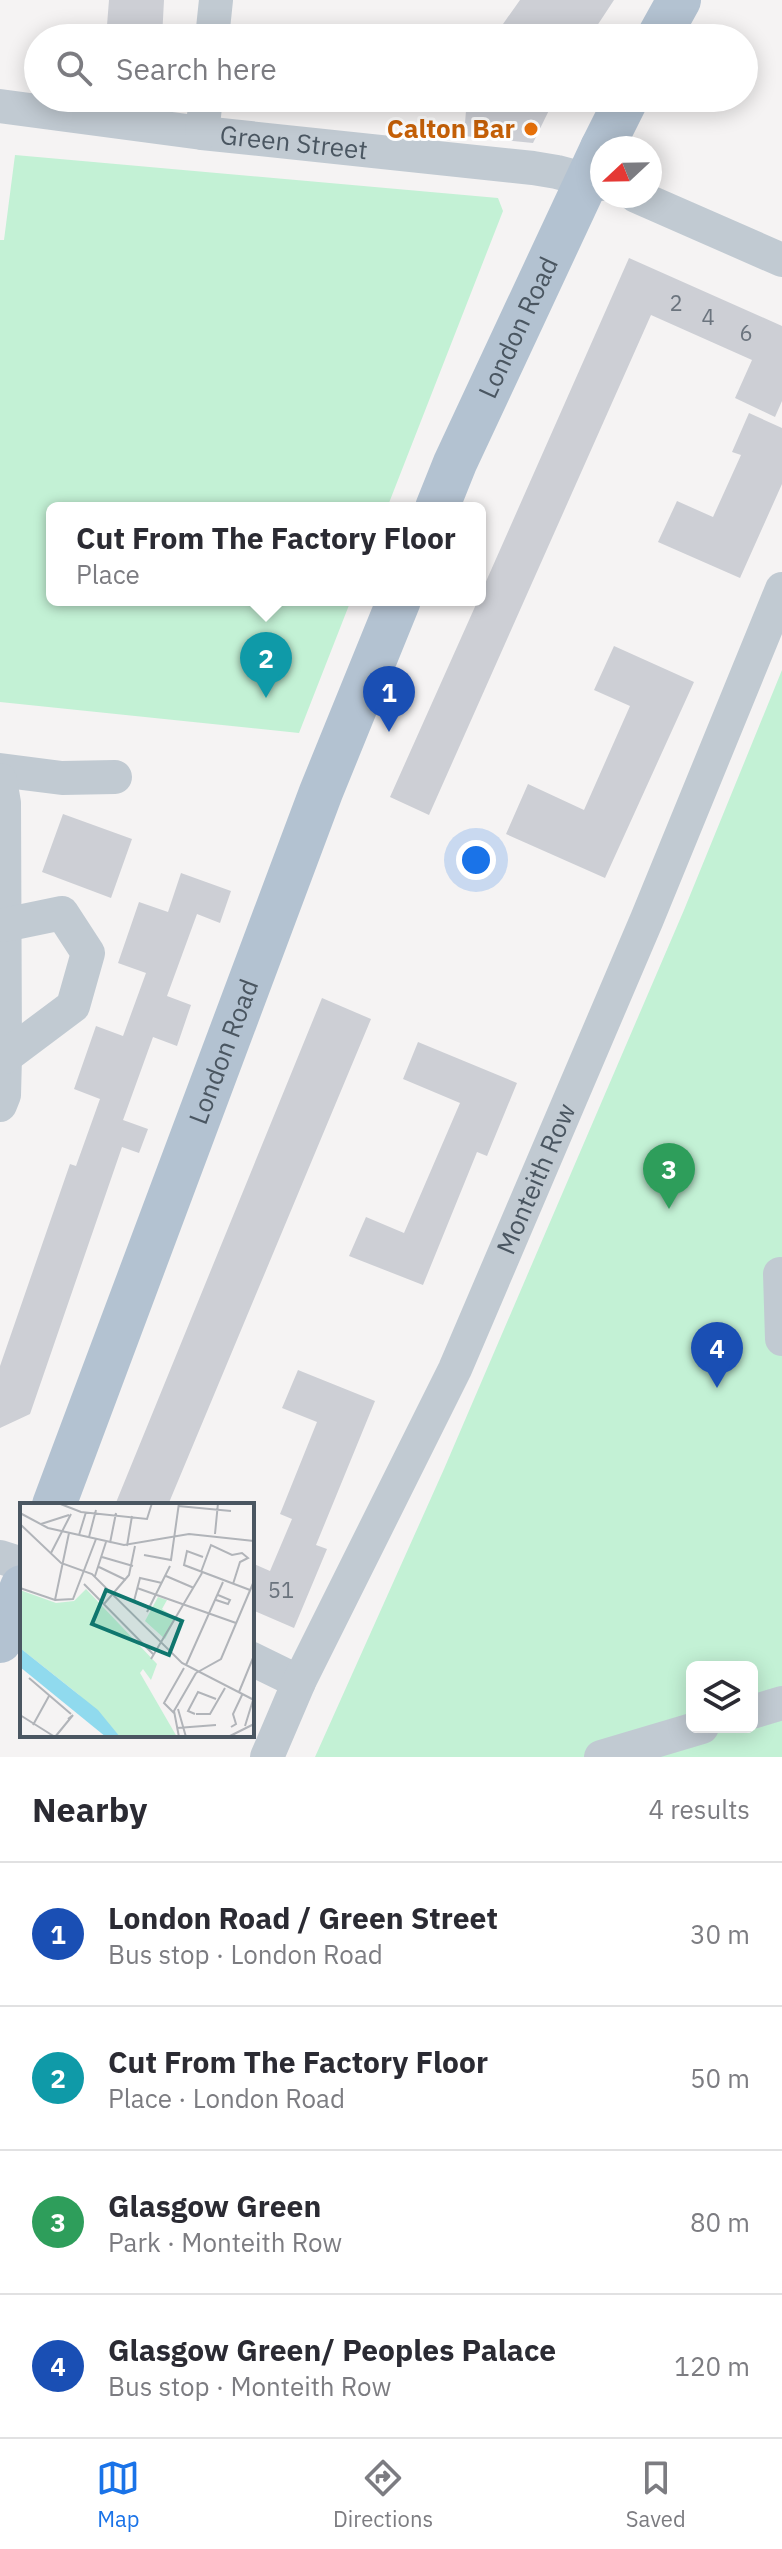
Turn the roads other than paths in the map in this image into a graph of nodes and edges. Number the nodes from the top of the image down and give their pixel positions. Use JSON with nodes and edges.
{"nodes":[{"id":1,"x":216,"y":0,"type":"edge"},
{"id":2,"x":679,"y":0,"type":"edge"},
{"id":3,"x":213,"y":24,"type":"edge"},
{"id":4,"x":666,"y":24,"type":"edge"},
{"id":5,"x":0,"y":106,"type":"edge"},
{"id":6,"x":24,"y":109,"type":"edge"},
{"id":7,"x":45,"y":112,"type":"edge"},
{"id":8,"x":204,"y":112,"type":"edge"},
{"id":9,"x":621,"y":112,"type":"edge"},
{"id":10,"x":202,"y":133,"type":"junction"},
{"id":11,"x":611,"y":136,"type":"edge"},
{"id":12,"x":590,"y":165,"type":"edge"},
{"id":13,"x":590,"y":182,"type":"edge"},
{"id":14,"x":662,"y":207,"type":"edge"},
{"id":15,"x":782,"y":260,"type":"edge"},
{"id":16,"x":440,"y":502,"type":"edge"},
{"id":17,"x":782,"y":589,"type":"edge"},
{"id":18,"x":397,"y":606,"type":"edge"},
{"id":19,"x":0,"y":770,"type":"edge"},
{"id":20,"x":115,"y":777,"type":"dead end"},
{"id":21,"x":0,"y":780,"type":"edge"},
{"id":22,"x":4,"y":925,"type":"junction"},
{"id":23,"x":5,"y":1057,"type":"junction"},
{"id":24,"x":0,"y":1105,"type":"edge"},
{"id":25,"x":780,"y":1274,"type":"dead end"},
{"id":26,"x":782,"y":1339,"type":"edge"},
{"id":27,"x":55,"y":1503,"type":"edge"},
{"id":28,"x":0,"y":1557,"type":"edge"},
{"id":29,"x":20,"y":1563,"type":"edge"},
{"id":30,"x":20,"y":1592,"type":"edge"},
{"id":31,"x":0,"y":1641,"type":"edge"},
{"id":32,"x":254,"y":1660,"type":"edge"},
{"id":33,"x":299,"y":1682,"type":"junction"},
{"id":34,"x":782,"y":1703,"type":"edge"},
{"id":35,"x":758,"y":1710,"type":"edge"},
{"id":36,"x":686,"y":1732,"type":"edge"},
{"id":37,"x":267,"y":1757,"type":"edge"},
{"id":38,"x":601,"y":1757,"type":"edge"}],
"edges":[{"from":1,"to":3,"type":"street"},
{"from":2,"to":4,"type":"main road"},
{"from":5,"to":6,"type":"street","name":"Green Street"},
{"from":7,"to":10,"type":"street","name":"Green Street"},
{"from":8,"to":10,"type":"street"},
{"from":9,"to":11,"type":"main road","name":"London Road"},
{"from":10,"to":12,"type":"street","name":"Green Street"},
{"from":13,"to":16,"type":"main road","name":"London Road"},
{"from":14,"to":15,"type":"street"},
{"from":17,"to":33,"type":"street","name":"Monteith Row"},
{"from":18,"to":27,"type":"main road","name":"London Road"},
{"from":19,"to":20,"type":"street"},
{"from":21,"to":22,"type":"street"},
{"from":22,"to":23,"type":"street"},
{"from":22,"to":23,"type":"street"},
{"from":23,"to":24,"type":"street"},
{"from":25,"to":26,"type":"street"},
{"from":28,"to":29,"type":"street"},
{"from":30,"to":31,"type":"main road"},
{"from":32,"to":33,"type":"street"},
{"from":33,"to":37,"type":"street","name":"Monteith Row"},
{"from":34,"to":35,"type":"street"},
{"from":36,"to":38,"type":"street"}]}
